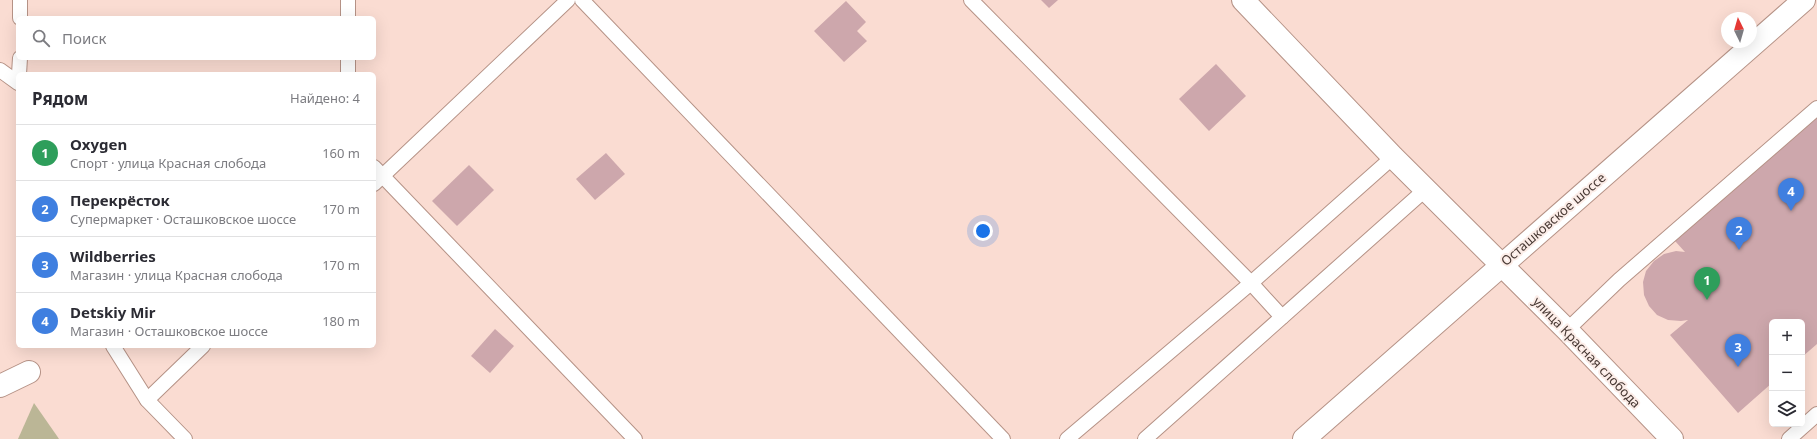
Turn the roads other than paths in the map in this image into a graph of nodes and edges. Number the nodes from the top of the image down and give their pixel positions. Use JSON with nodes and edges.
{"nodes":[{"id":1,"x":20,"y":0,"type":"edge"},
{"id":2,"x":348,"y":0,"type":"edge"},
{"id":3,"x":568,"y":0,"type":"edge"},
{"id":4,"x":582,"y":0,"type":"edge"},
{"id":5,"x":971,"y":0,"type":"edge"},
{"id":6,"x":1243,"y":0,"type":"edge"},
{"id":7,"x":1804,"y":0,"type":"edge"},
{"id":8,"x":20,"y":16,"type":"edge"},
{"id":9,"x":348,"y":16,"type":"edge"},
{"id":10,"x":20,"y":60,"type":"edge"},
{"id":11,"x":348,"y":60,"type":"edge"},
{"id":12,"x":0,"y":70,"type":"edge"},
{"id":13,"x":19,"y":72,"type":"edge"},
{"id":14,"x":348,"y":72,"type":"edge"},
{"id":15,"x":16,"y":82,"type":"edge"},
{"id":16,"x":1817,"y":108,"type":"edge"},
{"id":17,"x":1393,"y":157,"type":"junction"},
{"id":18,"x":377,"y":176,"type":"edge"},
{"id":19,"x":1426,"y":189,"type":"junction"},
{"id":20,"x":1501,"y":265,"type":"junction"},
{"id":21,"x":1251,"y":283,"type":"junction"},
{"id":22,"x":1282,"y":317,"type":"junction"},
{"id":23,"x":1566,"y":330,"type":"junction"},
{"id":24,"x":114,"y":348,"type":"edge"},
{"id":25,"x":202,"y":348,"type":"edge"},
{"id":26,"x":29,"y":372,"type":"dead end"},
{"id":27,"x":0,"y":386,"type":"edge"},
{"id":28,"x":147,"y":400,"type":"junction"},
{"id":29,"x":1817,"y":414,"type":"edge"},
{"id":30,"x":185,"y":439,"type":"edge"},
{"id":31,"x":636,"y":439,"type":"edge"},
{"id":32,"x":1003,"y":439,"type":"edge"},
{"id":33,"x":1067,"y":439,"type":"edge"},
{"id":34,"x":1145,"y":439,"type":"edge"},
{"id":35,"x":1304,"y":439,"type":"edge"},
{"id":36,"x":1672,"y":439,"type":"edge"},
{"id":37,"x":1789,"y":439,"type":"edge"}],
"edges":[{"from":1,"to":8,"type":"lane"},
{"from":2,"to":9,"type":"lane"},
{"from":3,"to":18,"type":"lane"},
{"from":4,"to":32,"type":"lane"},
{"from":5,"to":21,"type":"lane"},
{"from":6,"to":17,"type":"main road","name":"улица Красная слобода"},
{"from":7,"to":20,"type":"main road","name":"Осташковское шоссе"},
{"from":10,"to":13,"type":"lane"},
{"from":11,"to":14,"type":"lane"},
{"from":12,"to":15,"type":"lane"},
{"from":16,"to":23,"type":"lane"},
{"from":17,"to":19,"type":"main road","name":"улица Красная слобода"},
{"from":17,"to":21,"type":"lane"},
{"from":18,"to":31,"type":"lane"},
{"from":19,"to":20,"type":"main road","name":"улица Красная слобода"},
{"from":19,"to":22,"type":"lane"},
{"from":20,"to":23,"type":"main road","name":"улица Красная слобода"},
{"from":20,"to":35,"type":"main road","name":"Осташковское шоссе"},
{"from":21,"to":22,"type":"lane"},
{"from":21,"to":33,"type":"lane"},
{"from":22,"to":34,"type":"lane"},
{"from":23,"to":36,"type":"main road","name":"улица Красная слобода"},
{"from":24,"to":28,"type":"lane"},
{"from":25,"to":28,"type":"lane"},
{"from":26,"to":27,"type":"main road"},
{"from":28,"to":30,"type":"lane"},
{"from":29,"to":37,"type":"lane"}]}
